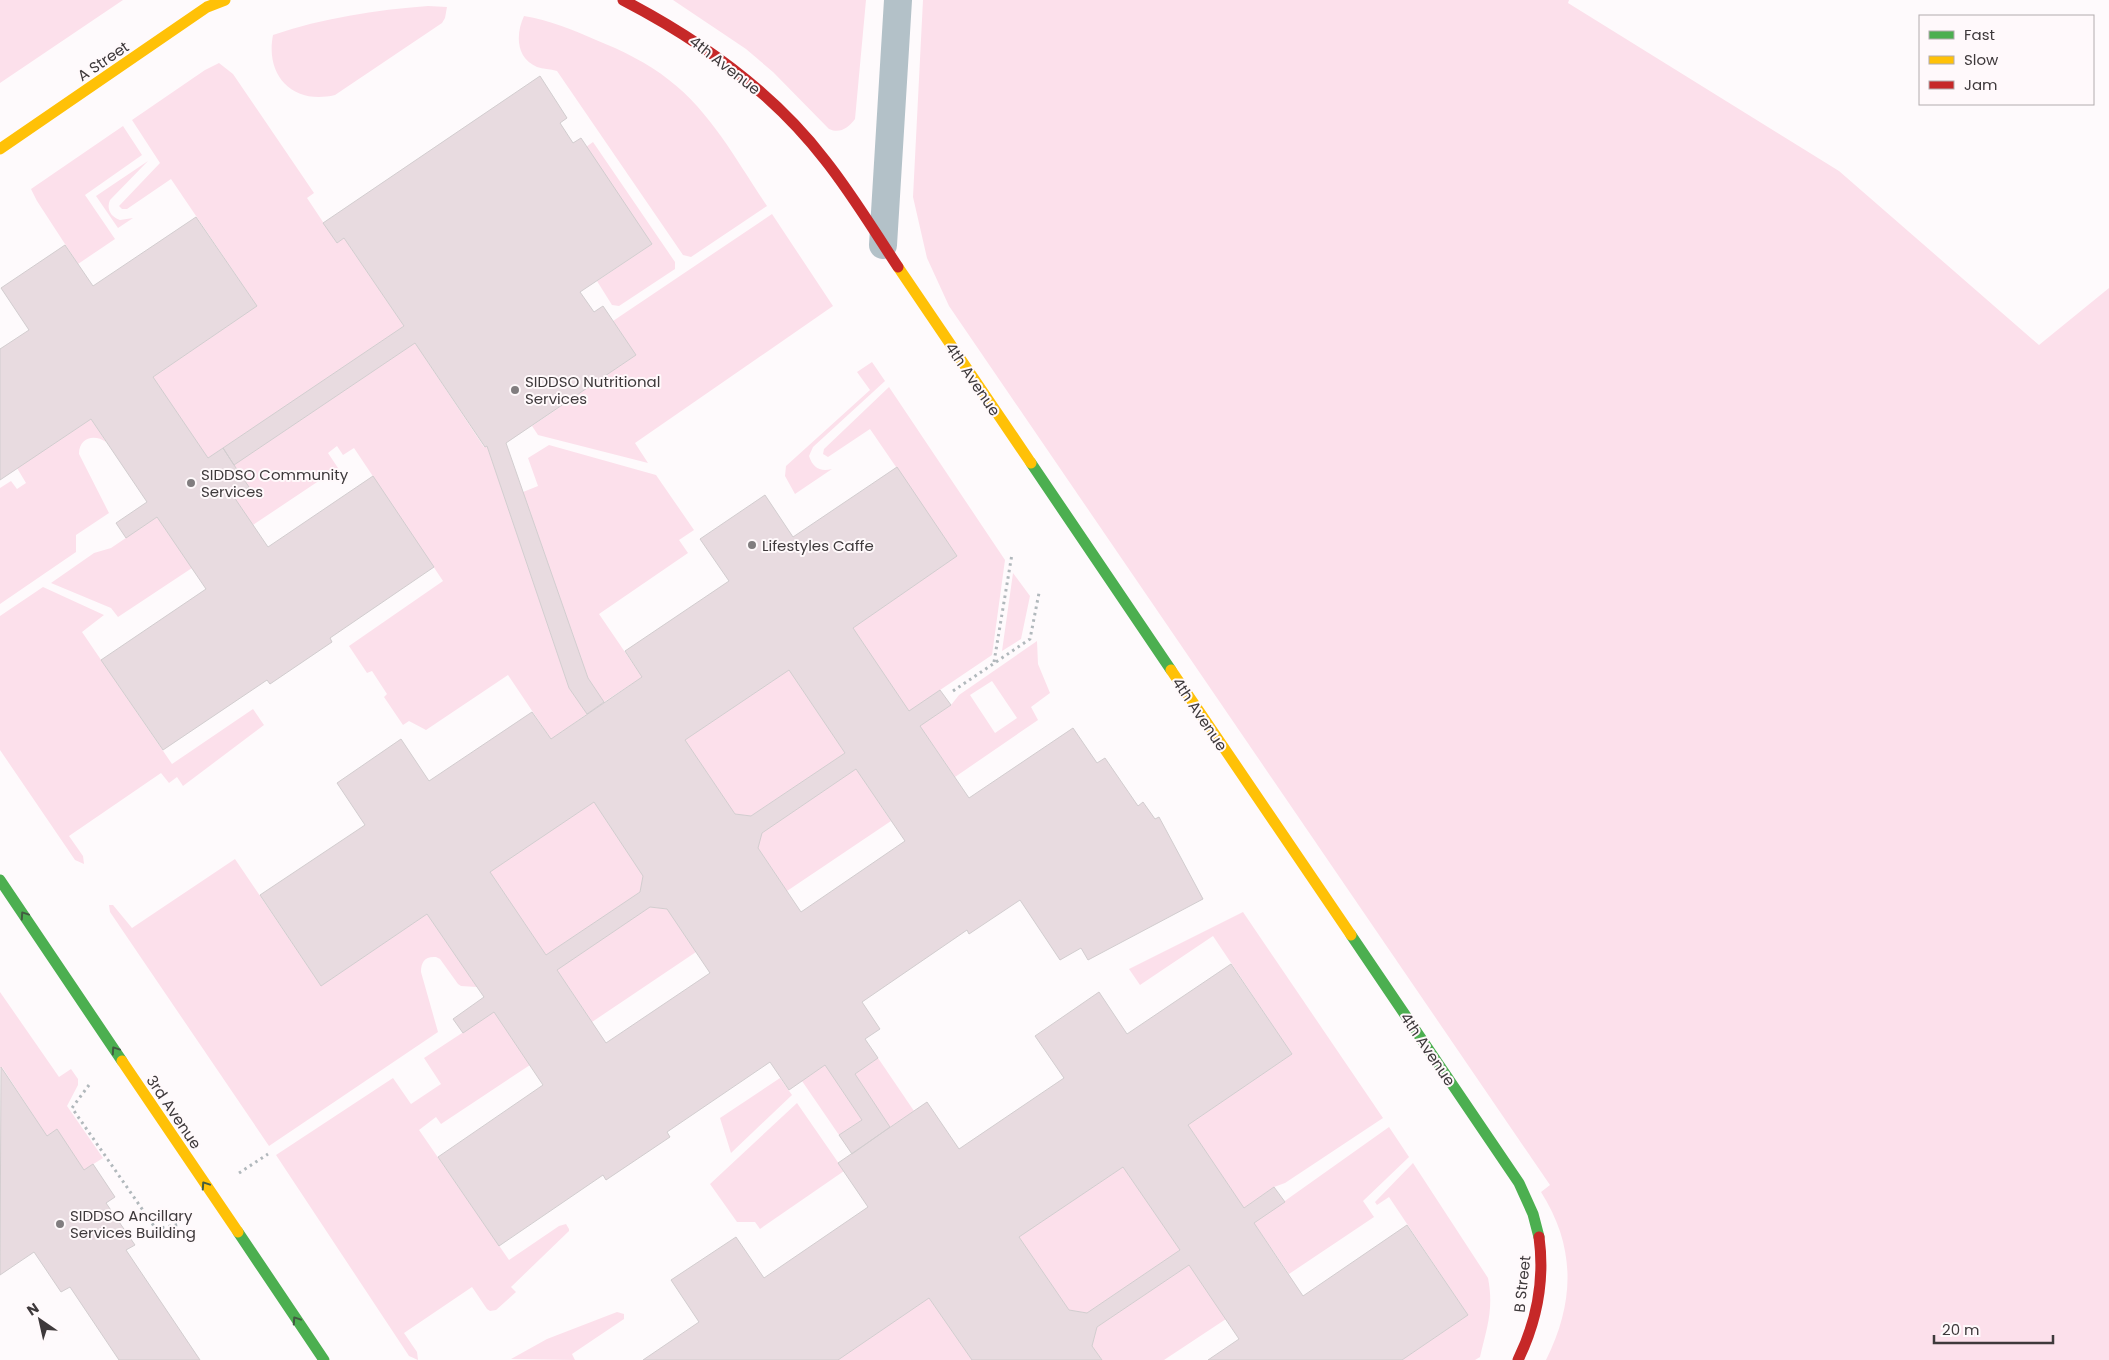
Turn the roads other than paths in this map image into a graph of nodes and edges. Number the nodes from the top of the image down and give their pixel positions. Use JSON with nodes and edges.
{"nodes":[{"id":1,"x":225,"y":0,"type":"edge"},
{"id":2,"x":623,"y":0,"type":"edge"},
{"id":3,"x":898,"y":0,"type":"edge"},
{"id":4,"x":0,"y":149,"type":"edge"},
{"id":5,"x":882,"y":245,"type":"junction"},
{"id":6,"x":0,"y":880,"type":"edge"},
{"id":7,"x":1519,"y":1183,"type":"joint"},
{"id":8,"x":324,"y":1360,"type":"edge"},
{"id":9,"x":1518,"y":1360,"type":"edge"}],
"edges":[{"from":1,"to":4,"type":"street","name":"A Street"},
{"from":2,"to":5,"type":"street","name":"4th Avenue"},
{"from":3,"to":5,"type":"street"},
{"from":5,"to":7,"type":"street","name":"4th Avenue"},
{"from":8,"to":6,"type":"street","name":"3rd Avenue","one_way":true},
{"from":7,"to":9,"type":"street","name":"B Street"}]}
